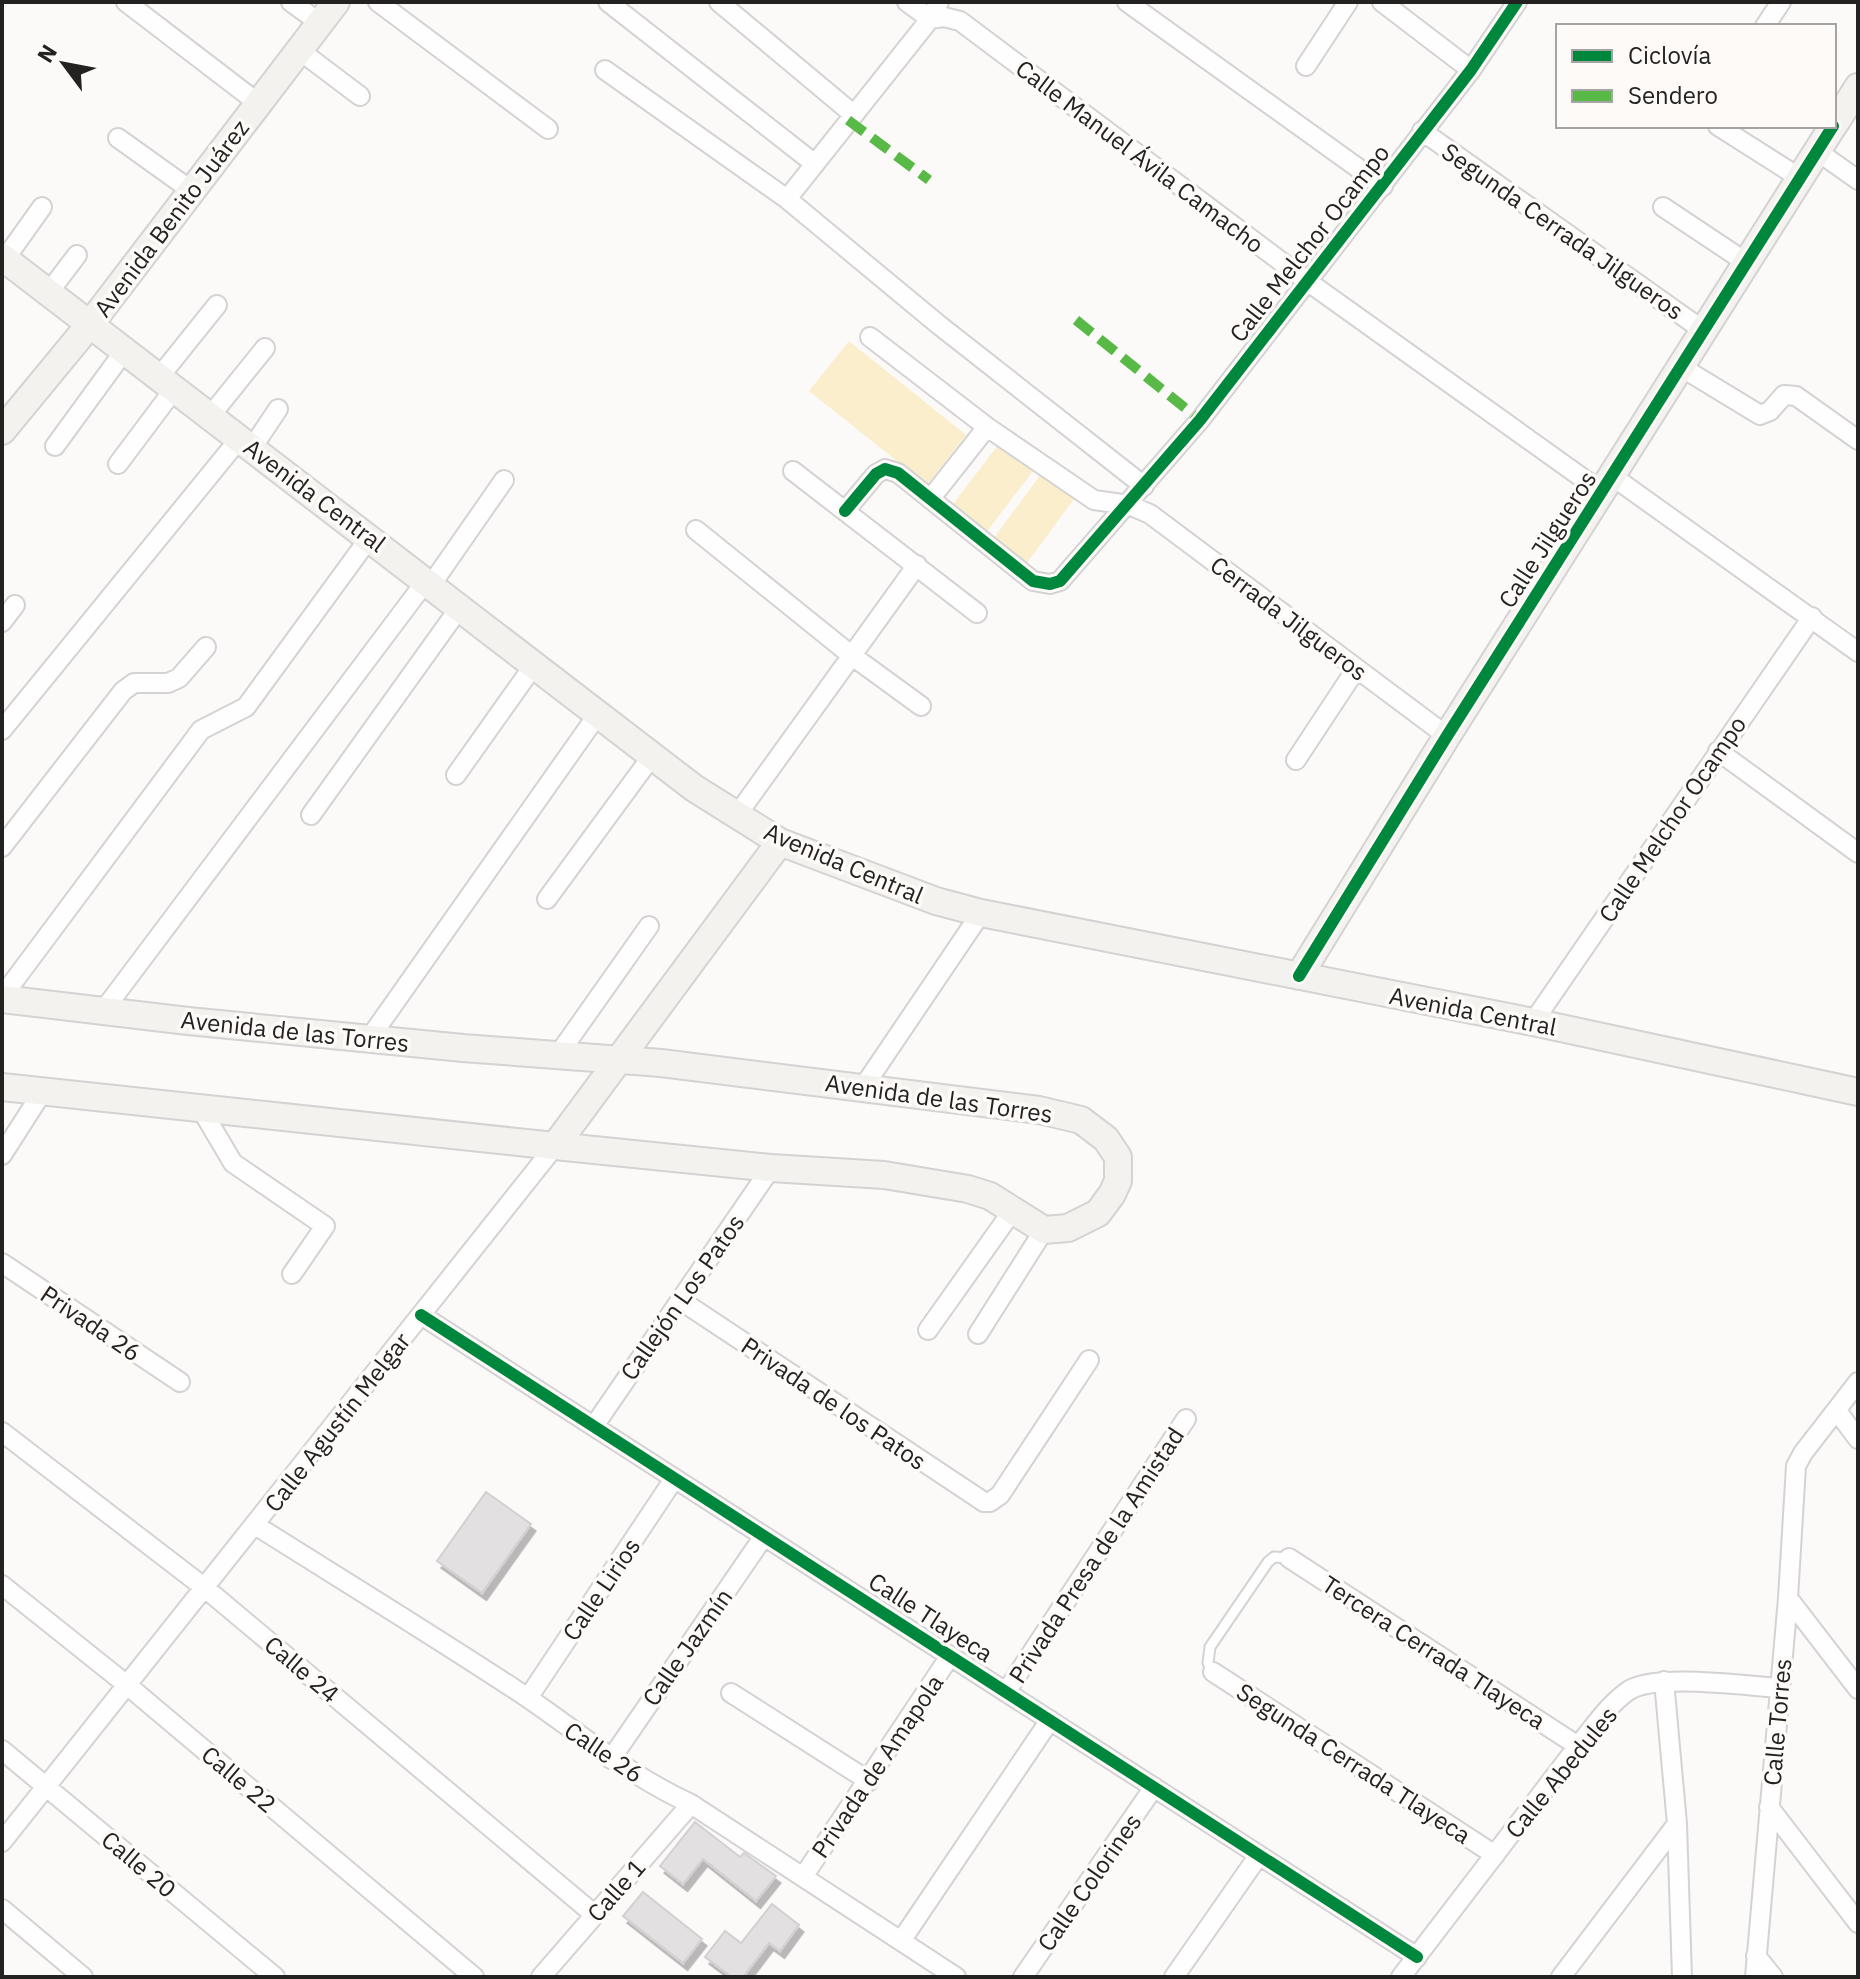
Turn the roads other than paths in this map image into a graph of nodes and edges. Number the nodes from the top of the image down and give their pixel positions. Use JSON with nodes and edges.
{"nodes":[{"id":1,"x":126,"y":2,"type":"edge"},
{"id":2,"x":291,"y":2,"type":"edge"},
{"id":3,"x":336,"y":2,"type":"edge"},
{"id":4,"x":378,"y":2,"type":"edge"},
{"id":5,"x":608,"y":2,"type":"edge"},
{"id":6,"x":719,"y":2,"type":"edge"},
{"id":7,"x":907,"y":2,"type":"edge"},
{"id":8,"x":1127,"y":2,"type":"edge"},
{"id":9,"x":1348,"y":2,"type":"edge"},
{"id":10,"x":1382,"y":2,"type":"edge"},
{"id":11,"x":1493,"y":2,"type":"edge"},
{"id":12,"x":1781,"y":2,"type":"edge"},
{"id":13,"x":1513,"y":8,"type":"edge"},
{"id":14,"x":935,"y":10,"type":"edge"},
{"id":15,"x":320,"y":23,"type":"junction"},
{"id":16,"x":1766,"y":24,"type":"edge"},
{"id":17,"x":299,"y":50,"type":"junction"},
{"id":18,"x":1306,"y":66,"type":"dead end"},
{"id":19,"x":605,"y":70,"type":"dead end"},
{"id":20,"x":1471,"y":70,"type":"junction"},
{"id":21,"x":1858,"y":87,"type":"edge"},
{"id":22,"x":360,"y":96,"type":"dead end"},
{"id":23,"x":258,"y":103,"type":"junction"},
{"id":24,"x":853,"y":114,"type":"junction"},
{"id":25,"x":1836,"y":123,"type":"edge"},
{"id":26,"x":1721,"y":128,"type":"edge"},
{"id":27,"x":1833,"y":128,"type":"edge"},
{"id":28,"x":548,"y":129,"type":"dead end"},
{"id":29,"x":1422,"y":131,"type":"junction"},
{"id":30,"x":118,"y":138,"type":"dead end"},
{"id":31,"x":1817,"y":151,"type":"junction"},
{"id":32,"x":815,"y":164,"type":"junction"},
{"id":33,"x":1800,"y":178,"type":"junction"},
{"id":34,"x":1858,"y":180,"type":"edge"},
{"id":35,"x":1383,"y":186,"type":"junction"},
{"id":36,"x":192,"y":191,"type":"junction"},
{"id":37,"x":787,"y":199,"type":"junction"},
{"id":38,"x":42,"y":207,"type":"dead end"},
{"id":39,"x":1663,"y":207,"type":"dead end"},
{"id":40,"x":77,"y":255,"type":"dead end"},
{"id":41,"x":3,"y":258,"type":"edge"},
{"id":42,"x":1747,"y":263,"type":"junction"},
{"id":43,"x":1307,"y":281,"type":"junction"},
{"id":44,"x":49,"y":292,"type":"junction"},
{"id":45,"x":217,"y":305,"type":"dead end"},
{"id":46,"x":91,"y":323,"type":"junction"},
{"id":47,"x":1704,"y":331,"type":"junction"},
{"id":48,"x":870,"y":337,"type":"dead end"},
{"id":49,"x":265,"y":348,"type":"dead end"},
{"id":50,"x":125,"y":350,"type":"junction"},
{"id":51,"x":1681,"y":367,"type":"junction"},
{"id":52,"x":167,"y":382,"type":"junction"},
{"id":53,"x":278,"y":409,"type":"dead end"},
{"id":54,"x":211,"y":415,"type":"junction"},
{"id":55,"x":987,"y":427,"type":"junction"},
{"id":56,"x":2,"y":431,"type":"edge"},
{"id":57,"x":1858,"y":440,"type":"edge"},
{"id":58,"x":246,"y":443,"type":"junction"},
{"id":59,"x":55,"y":446,"type":"dead end"},
{"id":60,"x":118,"y":464,"type":"dead end"},
{"id":61,"x":793,"y":471,"type":"dead end"},
{"id":62,"x":504,"y":480,"type":"dead end"},
{"id":63,"x":1607,"y":484,"type":"junction"},
{"id":64,"x":1144,"y":486,"type":"junction"},
{"id":65,"x":931,"y":498,"type":"junction"},
{"id":66,"x":1129,"y":505,"type":"junction"},
{"id":67,"x":845,"y":511,"type":"junction"},
{"id":68,"x":696,"y":530,"type":"dead end"},
{"id":69,"x":370,"y":537,"type":"junction"},
{"id":70,"x":917,"y":565,"type":"junction"},
{"id":71,"x":428,"y":583,"type":"junction"},
{"id":72,"x":15,"y":605,"type":"dead end"},
{"id":73,"x":460,"y":607,"type":"junction"},
{"id":74,"x":977,"y":613,"type":"dead end"},
{"id":75,"x":1812,"y":617,"type":"junction"},
{"id":76,"x":2,"y":622,"type":"edge"},
{"id":77,"x":206,"y":647,"type":"dead end"},
{"id":78,"x":1858,"y":652,"type":"edge"},
{"id":79,"x":851,"y":655,"type":"junction"},
{"id":80,"x":534,"y":665,"type":"junction"},
{"id":81,"x":1356,"y":669,"type":"junction"},
{"id":82,"x":921,"y":706,"type":"dead end"},
{"id":83,"x":598,"y":714,"type":"junction"},
{"id":84,"x":2,"y":730,"type":"edge"},
{"id":85,"x":1447,"y":736,"type":"junction"},
{"id":86,"x":1718,"y":751,"type":"junction"},
{"id":87,"x":652,"y":756,"type":"junction"},
{"id":88,"x":1296,"y":760,"type":"dead end"},
{"id":89,"x":456,"y":775,"type":"dead end"},
{"id":90,"x":311,"y":815,"type":"dead end"},
{"id":91,"x":737,"y":815,"type":"junction"},
{"id":92,"x":780,"y":842,"type":"junction"},
{"id":93,"x":2,"y":847,"type":"edge"},
{"id":94,"x":1858,"y":853,"type":"edge"},
{"id":95,"x":547,"y":899,"type":"dead end"},
{"id":96,"x":981,"y":913,"type":"junction"},
{"id":97,"x":649,"y":926,"type":"dead end"},
{"id":98,"x":1299,"y":976,"type":"junction"},
{"id":99,"x":2,"y":998,"type":"edge"},
{"id":100,"x":103,"y":1011,"type":"junction"},
{"id":101,"x":1533,"y":1022,"type":"junction"},
{"id":102,"x":369,"y":1039,"type":"junction"},
{"id":103,"x":558,"y":1055,"type":"junction"},
{"id":104,"x":620,"y":1060,"type":"junction"},
{"id":105,"x":864,"y":1086,"type":"junction"},
{"id":106,"x":2,"y":1087,"type":"edge"},
{"id":107,"x":43,"y":1091,"type":"junction"},
{"id":108,"x":1858,"y":1092,"type":"edge"},
{"id":109,"x":201,"y":1109,"type":"junction"},
{"id":110,"x":555,"y":1146,"type":"junction"},
{"id":111,"x":2,"y":1155,"type":"edge"},
{"id":112,"x":771,"y":1168,"type":"junction"},
{"id":113,"x":1013,"y":1210,"type":"junction"},
{"id":114,"x":1044,"y":1230,"type":"junction"},
{"id":115,"x":2,"y":1263,"type":"edge"},
{"id":116,"x":292,"y":1274,"type":"dead end"},
{"id":117,"x":680,"y":1300,"type":"junction"},
{"id":118,"x":421,"y":1315,"type":"junction"},
{"id":119,"x":928,"y":1330,"type":"dead end"},
{"id":120,"x":978,"y":1334,"type":"dead end"},
{"id":121,"x":1089,"y":1360,"type":"dead end"},
{"id":122,"x":180,"y":1382,"type":"dead end"},
{"id":123,"x":1858,"y":1382,"type":"edge"},
{"id":124,"x":1837,"y":1411,"type":"junction"},
{"id":125,"x":1186,"y":1419,"type":"dead end"},
{"id":126,"x":594,"y":1426,"type":"junction"},
{"id":127,"x":2,"y":1432,"type":"edge"},
{"id":128,"x":1858,"y":1439,"type":"edge"},
{"id":129,"x":674,"y":1479,"type":"junction"},
{"id":130,"x":255,"y":1525,"type":"junction"},
{"id":131,"x":764,"y":1536,"type":"junction"},
{"id":132,"x":1289,"y":1558,"type":"joint"},
{"id":133,"x":2,"y":1585,"type":"edge"},
{"id":134,"x":205,"y":1588,"type":"junction"},
{"id":135,"x":1788,"y":1598,"type":"junction"},
{"id":136,"x":950,"y":1656,"type":"junction"},
{"id":137,"x":1213,"y":1672,"type":"joint"},
{"id":138,"x":1664,"y":1681,"type":"junction"},
{"id":139,"x":127,"y":1685,"type":"junction"},
{"id":140,"x":1780,"y":1688,"type":"junction"},
{"id":141,"x":1858,"y":1689,"type":"edge"},
{"id":142,"x":1006,"y":1692,"type":"junction"},
{"id":143,"x":731,"y":1693,"type":"dead end"},
{"id":144,"x":528,"y":1698,"type":"junction"},
{"id":145,"x":1050,"y":1720,"type":"junction"},
{"id":146,"x":1578,"y":1746,"type":"junction"},
{"id":147,"x":2,"y":1750,"type":"edge"},
{"id":148,"x":611,"y":1759,"type":"junction"},
{"id":149,"x":869,"y":1781,"type":"junction"},
{"id":150,"x":46,"y":1787,"type":"junction"},
{"id":151,"x":1154,"y":1787,"type":"junction"},
{"id":152,"x":691,"y":1804,"type":"junction"},
{"id":153,"x":1769,"y":1807,"type":"junction"},
{"id":154,"x":1677,"y":1824,"type":"junction"},
{"id":155,"x":2,"y":1842,"type":"edge"},
{"id":156,"x":1259,"y":1855,"type":"junction"},
{"id":157,"x":1495,"y":1855,"type":"junction"},
{"id":158,"x":803,"y":1877,"type":"junction"},
{"id":159,"x":2,"y":1909,"type":"edge"},
{"id":160,"x":595,"y":1915,"type":"junction"},
{"id":161,"x":1858,"y":1923,"type":"edge"},
{"id":162,"x":901,"y":1941,"type":"junction"},
{"id":163,"x":1756,"y":1956,"type":"junction"},
{"id":164,"x":1417,"y":1957,"type":"junction"},
{"id":165,"x":83,"y":1977,"type":"edge"},
{"id":166,"x":275,"y":1977,"type":"edge"},
{"id":167,"x":474,"y":1977,"type":"edge"},
{"id":168,"x":541,"y":1977,"type":"edge"},
{"id":169,"x":956,"y":1977,"type":"edge"},
{"id":170,"x":1023,"y":1977,"type":"edge"},
{"id":171,"x":1174,"y":1977,"type":"edge"},
{"id":172,"x":1401,"y":1977,"type":"edge"},
{"id":173,"x":1561,"y":1977,"type":"edge"},
{"id":174,"x":1682,"y":1977,"type":"edge"},
{"id":175,"x":1755,"y":1977,"type":"edge"},
{"id":176,"x":1773,"y":1977,"type":"edge"}],
"edges":[{"from":1,"to":23,"type":"street"},
{"from":2,"to":15,"type":"street"},
{"from":3,"to":15,"type":"main road","name":"Avenida Benito Juárez"},
{"from":4,"to":28,"type":"street"},
{"from":5,"to":32,"type":"street"},
{"from":6,"to":24,"type":"street"},
{"from":7,"to":14,"type":"street","name":"Calle Manuel Ávila Camacho"},
{"from":8,"to":35,"type":"street"},
{"from":9,"to":18,"type":"street"},
{"from":10,"to":20,"type":"street"},
{"from":11,"to":13,"type":"street"},
{"from":12,"to":16,"type":"street"},
{"from":13,"to":20,"type":"street","name":"Calle Melchor Ocampo"},
{"from":14,"to":24,"type":"street"},
{"from":14,"to":43,"type":"street","name":"Calle Manuel Ávila Camacho"},
{"from":15,"to":17,"type":"main road","name":"Avenida Benito Juárez"},
{"from":17,"to":22,"type":"street"},
{"from":17,"to":23,"type":"main road","name":"Avenida Benito Juárez"},
{"from":19,"to":37,"type":"street"},
{"from":20,"to":29,"type":"street","name":"Calle Melchor Ocampo"},
{"from":21,"to":25,"type":"main road","name":"Calle Jilgueros"},
{"from":23,"to":36,"type":"main road","name":"Avenida Benito Juárez"},
{"from":24,"to":32,"type":"street"},
{"from":26,"to":33,"type":"street"},
{"from":27,"to":31,"type":"main road","name":"Calle Jilgueros"},
{"from":29,"to":35,"type":"street","name":"Calle Melchor Ocampo"},
{"from":29,"to":47,"type":"street","name":"Segunda Cerrada Jilgueros"},
{"from":30,"to":36,"type":"street"},
{"from":31,"to":33,"type":"main road","name":"Calle Jilgueros"},
{"from":31,"to":34,"type":"street"},
{"from":32,"to":37,"type":"street"},
{"from":33,"to":42,"type":"main road","name":"Calle Jilgueros"},
{"from":35,"to":43,"type":"street","name":"Calle Melchor Ocampo"},
{"from":36,"to":46,"type":"main road","name":"Avenida Benito Juárez"},
{"from":37,"to":64,"type":"street"},
{"from":38,"to":41,"type":"street"},
{"from":39,"to":42,"type":"street"},
{"from":40,"to":44,"type":"street"},
{"from":41,"to":44,"type":"main road","name":"Avenida Central"},
{"from":42,"to":47,"type":"main road","name":"Calle Jilgueros"},
{"from":43,"to":63,"type":"street","name":"Calle Manuel Ávila Camacho"},
{"from":43,"to":64,"type":"street","name":"Calle Melchor Ocampo"},
{"from":44,"to":46,"type":"main road","name":"Avenida Central"},
{"from":45,"to":52,"type":"street"},
{"from":46,"to":50,"type":"main road","name":"Avenida Central"},
{"from":46,"to":56,"type":"main road","name":"Avenida Benito Juárez"},
{"from":47,"to":51,"type":"main road","name":"Calle Jilgueros"},
{"from":48,"to":55,"type":"street","name":"Cerrada Jilgueros"},
{"from":49,"to":54,"type":"street"},
{"from":50,"to":52,"type":"main road","name":"Avenida Central"},
{"from":50,"to":59,"type":"street"},
{"from":51,"to":57,"type":"street"},
{"from":51,"to":63,"type":"main road","name":"Calle Jilgueros"},
{"from":52,"to":54,"type":"main road","name":"Avenida Central"},
{"from":52,"to":60,"type":"street"},
{"from":53,"to":58,"type":"street"},
{"from":54,"to":58,"type":"main road","name":"Avenida Central"},
{"from":55,"to":65,"type":"street"},
{"from":55,"to":66,"type":"street","name":"Cerrada Jilgueros"},
{"from":58,"to":69,"type":"main road","name":"Avenida Central"},
{"from":58,"to":84,"type":"street"},
{"from":61,"to":67,"type":"street"},
{"from":62,"to":71,"type":"street"},
{"from":63,"to":75,"type":"street","name":"Calle Manuel Ávila Camacho"},
{"from":63,"to":85,"type":"main road","name":"Calle Jilgueros"},
{"from":64,"to":66,"type":"street","name":"Calle Melchor Ocampo"},
{"from":65,"to":66,"type":"street","name":"Calle Melchor Ocampo"},
{"from":65,"to":67,"type":"street"},
{"from":66,"to":81,"type":"street","name":"Cerrada Jilgueros"},
{"from":67,"to":70,"type":"street"},
{"from":68,"to":79,"type":"street"},
{"from":69,"to":71,"type":"main road","name":"Avenida Central"},
{"from":69,"to":99,"type":"street"},
{"from":70,"to":74,"type":"street"},
{"from":70,"to":79,"type":"street"},
{"from":71,"to":73,"type":"main road","name":"Avenida Central"},
{"from":71,"to":100,"type":"street"},
{"from":72,"to":76,"type":"street"},
{"from":73,"to":80,"type":"main road","name":"Avenida Central"},
{"from":73,"to":90,"type":"street"},
{"from":75,"to":78,"type":"street","name":"Calle Manuel Ávila Camacho"},
{"from":75,"to":86,"type":"street","name":"Calle Melchor Ocampo"},
{"from":77,"to":93,"type":"street"},
{"from":79,"to":82,"type":"street"},
{"from":79,"to":91,"type":"street"},
{"from":80,"to":83,"type":"main road","name":"Avenida Central"},
{"from":80,"to":89,"type":"street"},
{"from":81,"to":85,"type":"street","name":"Cerrada Jilgueros"},
{"from":81,"to":88,"type":"street"},
{"from":83,"to":87,"type":"main road","name":"Avenida Central"},
{"from":83,"to":102,"type":"street"},
{"from":85,"to":98,"type":"main road","name":"Calle Jilgueros"},
{"from":86,"to":94,"type":"street"},
{"from":86,"to":101,"type":"street","name":"Calle Melchor Ocampo"},
{"from":87,"to":91,"type":"main road","name":"Avenida Central"},
{"from":87,"to":95,"type":"street"},
{"from":91,"to":92,"type":"main road","name":"Avenida Central"},
{"from":92,"to":96,"type":"main road","name":"Avenida Central"},
{"from":92,"to":104,"type":"main road","name":"Calle Agustín Melgar"},
{"from":96,"to":98,"type":"main road","name":"Avenida Central"},
{"from":96,"to":105,"type":"street"},
{"from":97,"to":103,"type":"street"},
{"from":98,"to":101,"type":"main road","name":"Avenida Central"},
{"from":99,"to":100,"type":"main road","name":"Avenida de las Torres"},
{"from":100,"to":102,"type":"main road","name":"Avenida de las Torres"},
{"from":101,"to":108,"type":"main road","name":"Avenida Central"},
{"from":102,"to":103,"type":"main road","name":"Avenida de las Torres"},
{"from":103,"to":104,"type":"main road","name":"Avenida de las Torres"},
{"from":104,"to":105,"type":"main road","name":"Avenida de las Torres"},
{"from":104,"to":110,"type":"main road","name":"Calle Agustín Melgar"},
{"from":105,"to":114,"type":"main road","name":"Avenida de las Torres"},
{"from":106,"to":107,"type":"main road"},
{"from":107,"to":109,"type":"main road"},
{"from":107,"to":111,"type":"street"},
{"from":109,"to":110,"type":"main road"},
{"from":109,"to":116,"type":"street"},
{"from":110,"to":112,"type":"main road"},
{"from":110,"to":118,"type":"street","name":"Calle Agustín Melgar"},
{"from":112,"to":113,"type":"main road"},
{"from":112,"to":117,"type":"street","name":"Callejón Los Patos"},
{"from":113,"to":114,"type":"main road"},
{"from":113,"to":119,"type":"street"},
{"from":114,"to":120,"type":"street"},
{"from":115,"to":122,"type":"street","name":"Privada 26"},
{"from":117,"to":121,"type":"street","name":"Privada de los Patos"},
{"from":117,"to":126,"type":"street","name":"Callejón Los Patos"},
{"from":118,"to":126,"type":"street","name":"Calle Tlayeca"},
{"from":118,"to":130,"type":"street","name":"Calle Agustín Melgar"},
{"from":123,"to":124,"type":"street"},
{"from":124,"to":128,"type":"street"},
{"from":124,"to":135,"type":"street","name":"Calle Torres"},
{"from":125,"to":142,"type":"street","name":"Privada Presa de la Amistad"},
{"from":126,"to":129,"type":"street","name":"Calle Tlayeca"},
{"from":127,"to":134,"type":"street","name":"Calle 24"},
{"from":129,"to":131,"type":"street","name":"Calle Tlayeca"},
{"from":129,"to":144,"type":"street","name":"Calle Lirios"},
{"from":130,"to":134,"type":"street","name":"Calle Agustín Melgar"},
{"from":130,"to":144,"type":"street","name":"Calle 26"},
{"from":131,"to":136,"type":"street","name":"Calle Tlayeca"},
{"from":131,"to":148,"type":"street","name":"Calle Jazmín"},
{"from":132,"to":137,"type":"lane"},
{"from":132,"to":146,"type":"street","name":"Tercera Cerrada Tlayeca"},
{"from":133,"to":139,"type":"street","name":"Calle 22"},
{"from":134,"to":139,"type":"street","name":"Calle Agustín Melgar"},
{"from":134,"to":160,"type":"street","name":"Calle 24"},
{"from":135,"to":140,"type":"street","name":"Calle Torres"},
{"from":135,"to":141,"type":"street"},
{"from":136,"to":142,"type":"street","name":"Calle Tlayeca"},
{"from":136,"to":149,"type":"street","name":"Privada de Amapola"},
{"from":137,"to":157,"type":"street","name":"Segunda Cerrada Tlayeca"},
{"from":138,"to":140,"type":"street","name":"Calle Abedules"},
{"from":138,"to":146,"type":"street","name":"Calle Abedules"},
{"from":138,"to":154,"type":"street"},
{"from":139,"to":150,"type":"street","name":"Calle Agustín Melgar"},
{"from":139,"to":167,"type":"street","name":"Calle 22"},
{"from":140,"to":153,"type":"street","name":"Calle Torres"},
{"from":142,"to":145,"type":"street","name":"Calle Tlayeca"},
{"from":143,"to":149,"type":"street"},
{"from":144,"to":148,"type":"street","name":"Calle 26"},
{"from":145,"to":151,"type":"street","name":"Calle Tlayeca"},
{"from":145,"to":162,"type":"street"},
{"from":146,"to":157,"type":"street","name":"Calle Abedules"},
{"from":147,"to":150,"type":"street","name":"Calle 20"},
{"from":148,"to":152,"type":"street","name":"Calle 26"},
{"from":149,"to":158,"type":"street","name":"Privada de Amapola"},
{"from":150,"to":155,"type":"street","name":"Calle Agustín Melgar"},
{"from":150,"to":166,"type":"street","name":"Calle 20"},
{"from":151,"to":156,"type":"street","name":"Calle Tlayeca"},
{"from":151,"to":170,"type":"street","name":"Calle Colorines"},
{"from":152,"to":158,"type":"street","name":"Calle 26"},
{"from":152,"to":160,"type":"street","name":"Calle 1"},
{"from":153,"to":161,"type":"street"},
{"from":153,"to":163,"type":"street","name":"Calle Torres"},
{"from":154,"to":173,"type":"street"},
{"from":154,"to":174,"type":"street"},
{"from":156,"to":164,"type":"street","name":"Calle Tlayeca"},
{"from":156,"to":171,"type":"street"},
{"from":157,"to":164,"type":"street","name":"Calle Abedules"},
{"from":158,"to":162,"type":"street","name":"Calle 26"},
{"from":159,"to":165,"type":"street"},
{"from":160,"to":168,"type":"street","name":"Calle 1"},
{"from":162,"to":169,"type":"street","name":"Calle 26"},
{"from":163,"to":175,"type":"street","name":"Calle Torres"},
{"from":163,"to":176,"type":"street"},
{"from":164,"to":172,"type":"street","name":"Calle Abedules"}]}
